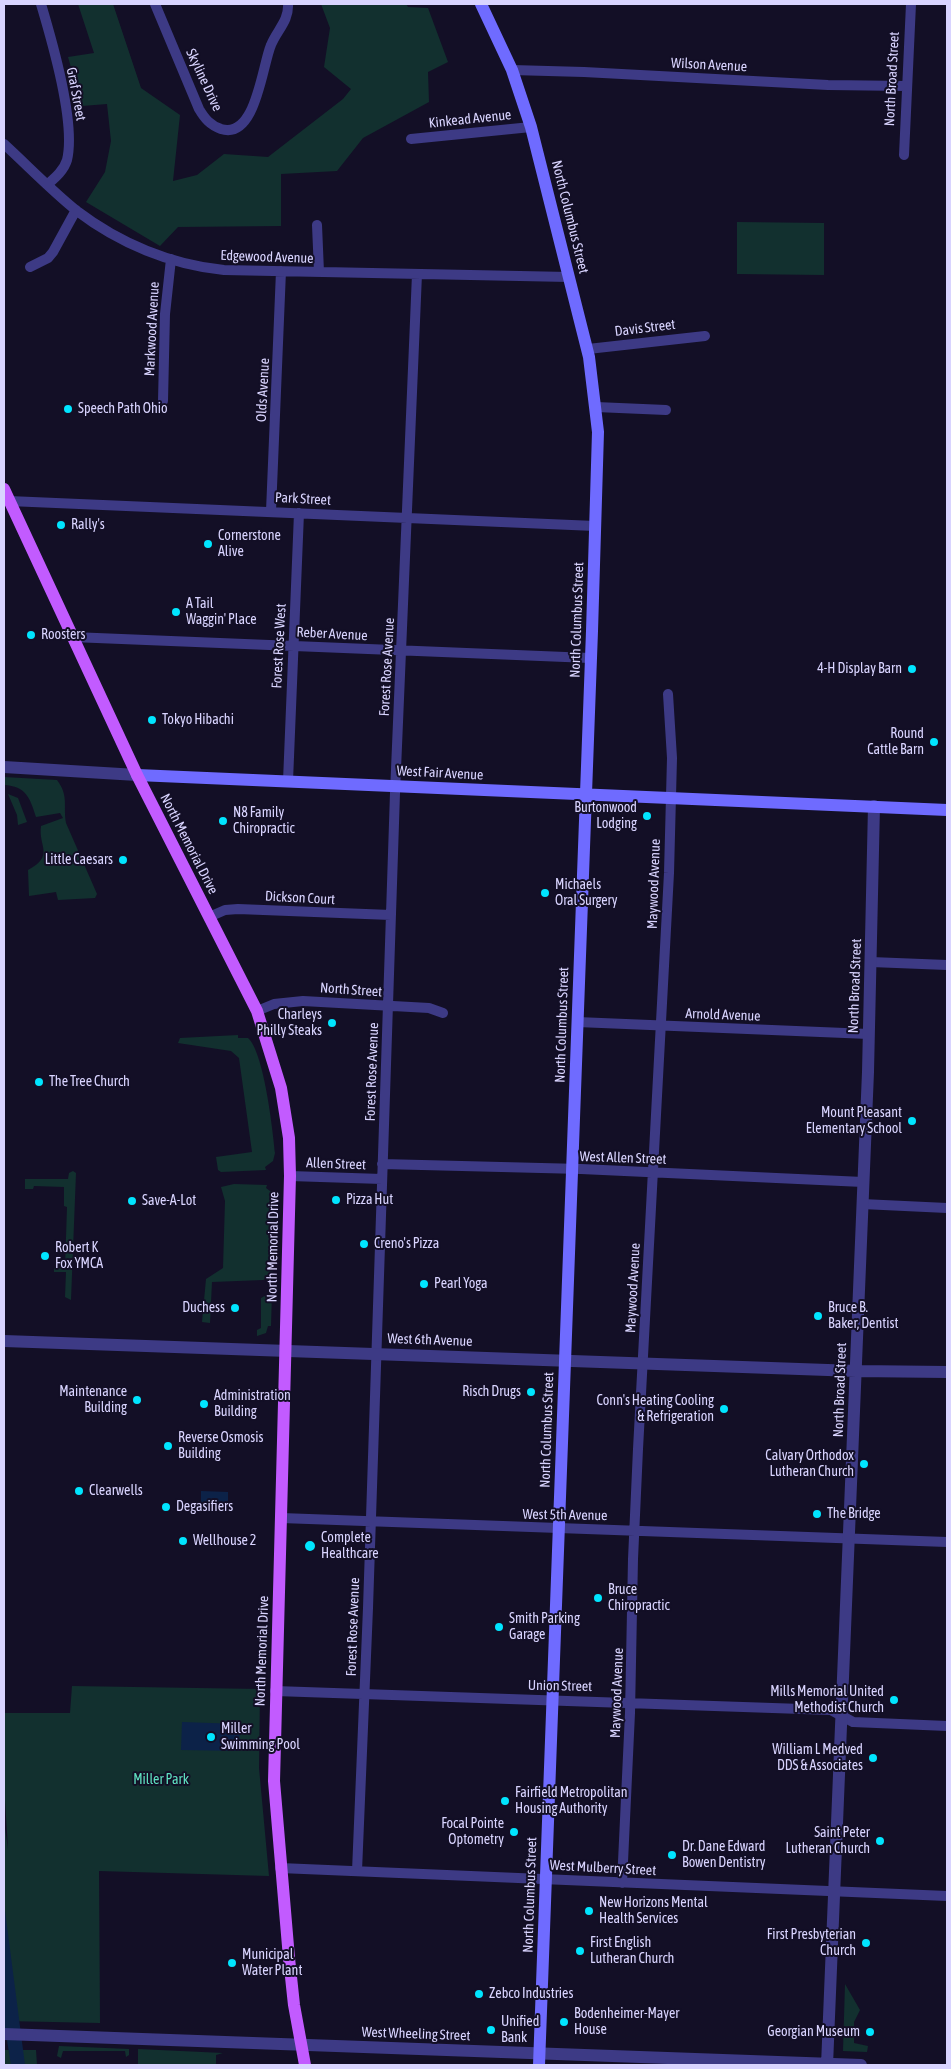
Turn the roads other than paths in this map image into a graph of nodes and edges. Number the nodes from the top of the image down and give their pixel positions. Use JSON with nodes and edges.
{"nodes":[{"id":1,"x":41,"y":4,"type":"edge"},
{"id":2,"x":156,"y":4,"type":"edge"},
{"id":3,"x":288,"y":4,"type":"edge"},
{"id":4,"x":481,"y":4,"type":"edge"},
{"id":5,"x":911,"y":4,"type":"edge"},
{"id":6,"x":512,"y":70,"type":"junction"},
{"id":7,"x":906,"y":86,"type":"junction"},
{"id":8,"x":531,"y":127,"type":"junction"},
{"id":9,"x":411,"y":139,"type":"dead end"},
{"id":10,"x":4,"y":144,"type":"edge"},
{"id":11,"x":904,"y":155,"type":"dead end"},
{"id":12,"x":48,"y":184,"type":"junction"},
{"id":13,"x":76,"y":210,"type":"junction"},
{"id":14,"x":317,"y":225,"type":"dead end"},
{"id":15,"x":171,"y":259,"type":"junction"},
{"id":16,"x":30,"y":267,"type":"dead end"},
{"id":17,"x":281,"y":271,"type":"junction"},
{"id":18,"x":319,"y":272,"type":"junction"},
{"id":19,"x":417,"y":274,"type":"junction"},
{"id":20,"x":569,"y":277,"type":"junction"},
{"id":21,"x":705,"y":336,"type":"dead end"},
{"id":22,"x":588,"y":349,"type":"junction"},
{"id":23,"x":163,"y":401,"type":"dead end"},
{"id":24,"x":596,"y":407,"type":"junction"},
{"id":25,"x":666,"y":410,"type":"dead end"},
{"id":26,"x":6,"y":495,"type":"edge"},
{"id":27,"x":271,"y":512,"type":"junction"},
{"id":28,"x":299,"y":513,"type":"junction"},
{"id":29,"x":407,"y":517,"type":"junction"},
{"id":30,"x":595,"y":526,"type":"junction"},
{"id":31,"x":72,"y":637,"type":"junction"},
{"id":32,"x":292,"y":646,"type":"junction"},
{"id":33,"x":402,"y":651,"type":"junction"},
{"id":34,"x":590,"y":658,"type":"junction"},
{"id":35,"x":668,"y":694,"type":"dead end"},
{"id":36,"x":4,"y":767,"type":"edge"},
{"id":37,"x":136,"y":775,"type":"junction"},
{"id":38,"x":288,"y":781,"type":"junction"},
{"id":39,"x":395,"y":785,"type":"junction"},
{"id":40,"x":585,"y":795,"type":"junction"},
{"id":41,"x":670,"y":799,"type":"junction"},
{"id":42,"x":874,"y":806,"type":"junction"},
{"id":43,"x":947,"y":810,"type":"edge"},
{"id":44,"x":391,"y":915,"type":"junction"},
{"id":45,"x":209,"y":917,"type":"junction"},
{"id":46,"x":871,"y":962,"type":"junction"},
{"id":47,"x":947,"y":965,"type":"edge"},
{"id":48,"x":388,"y":1006,"type":"junction"},
{"id":49,"x":257,"y":1011,"type":"junction"},
{"id":50,"x":443,"y":1013,"type":"dead end"},
{"id":51,"x":577,"y":1022,"type":"junction"},
{"id":52,"x":661,"y":1026,"type":"junction"},
{"id":53,"x":868,"y":1034,"type":"junction"},
{"id":54,"x":382,"y":1164,"type":"junction"},
{"id":55,"x":572,"y":1170,"type":"junction"},
{"id":56,"x":653,"y":1172,"type":"junction"},
{"id":57,"x":290,"y":1176,"type":"junction"},
{"id":58,"x":382,"y":1179,"type":"junction"},
{"id":59,"x":862,"y":1182,"type":"junction"},
{"id":60,"x":862,"y":1204,"type":"junction"},
{"id":61,"x":947,"y":1208,"type":"edge"},
{"id":62,"x":4,"y":1341,"type":"edge"},
{"id":63,"x":286,"y":1350,"type":"junction"},
{"id":64,"x":376,"y":1353,"type":"junction"},
{"id":65,"x":564,"y":1360,"type":"junction"},
{"id":66,"x":643,"y":1363,"type":"junction"},
{"id":67,"x":856,"y":1371,"type":"junction"},
{"id":68,"x":947,"y":1372,"type":"edge"},
{"id":69,"x":281,"y":1518,"type":"junction"},
{"id":70,"x":370,"y":1521,"type":"junction"},
{"id":71,"x":559,"y":1528,"type":"junction"},
{"id":72,"x":634,"y":1531,"type":"junction"},
{"id":73,"x":849,"y":1539,"type":"junction"},
{"id":74,"x":947,"y":1542,"type":"edge"},
{"id":75,"x":276,"y":1691,"type":"junction"},
{"id":76,"x":365,"y":1694,"type":"junction"},
{"id":77,"x":552,"y":1699,"type":"junction"},
{"id":78,"x":630,"y":1702,"type":"junction"},
{"id":79,"x":842,"y":1716,"type":"junction"},
{"id":80,"x":947,"y":1726,"type":"edge"},
{"id":81,"x":280,"y":1868,"type":"junction"},
{"id":82,"x":357,"y":1871,"type":"junction"},
{"id":83,"x":546,"y":1879,"type":"junction"},
{"id":84,"x":622,"y":1883,"type":"junction"},
{"id":85,"x":834,"y":1891,"type":"junction"},
{"id":86,"x":947,"y":1896,"type":"edge"},
{"id":87,"x":4,"y":2034,"type":"edge"},
{"id":88,"x":302,"y":2044,"type":"junction"},
{"id":89,"x":539,"y":2059,"type":"edge"},
{"id":90,"x":305,"y":2065,"type":"edge"},
{"id":91,"x":827,"y":2065,"type":"edge"},
{"id":92,"x":861,"y":2065,"type":"edge"}],
"edges":[{"from":1,"to":12,"type":"street","name":"Graf Street"},
{"from":2,"to":3,"type":"street","name":"Skyline Drive"},
{"from":4,"to":6,"type":"main road","name":"North Columbus Street"},
{"from":5,"to":7,"type":"street","name":"North Broad Street"},
{"from":6,"to":7,"type":"street","name":"Wilson Avenue"},
{"from":6,"to":8,"type":"main road","name":"North Columbus Street"},
{"from":7,"to":11,"type":"street","name":"North Broad Street"},
{"from":8,"to":9,"type":"street","name":"Kinkead Avenue"},
{"from":8,"to":20,"type":"main road","name":"North Columbus Street"},
{"from":10,"to":12,"type":"street","name":"Edgewood Avenue"},
{"from":12,"to":13,"type":"street","name":"Edgewood Avenue"},
{"from":13,"to":15,"type":"street","name":"Edgewood Avenue"},
{"from":13,"to":16,"type":"street"},
{"from":14,"to":18,"type":"street"},
{"from":15,"to":17,"type":"street","name":"Edgewood Avenue"},
{"from":15,"to":23,"type":"street","name":"Markwood Avenue"},
{"from":17,"to":18,"type":"street","name":"Edgewood Avenue"},
{"from":17,"to":27,"type":"street","name":"Olds Avenue"},
{"from":18,"to":19,"type":"street","name":"Edgewood Avenue"},
{"from":19,"to":20,"type":"street","name":"Edgewood Avenue"},
{"from":19,"to":29,"type":"street","name":"Forest Rose Avenue"},
{"from":20,"to":22,"type":"main road","name":"North Columbus Street"},
{"from":21,"to":22,"type":"street","name":"Davis Street"},
{"from":22,"to":24,"type":"main road","name":"North Columbus Street"},
{"from":24,"to":25,"type":"street"},
{"from":24,"to":30,"type":"main road","name":"North Columbus Street"},
{"from":26,"to":27,"type":"street","name":"Park Street"},
{"from":26,"to":31,"type":"main road","name":"North Memorial Drive"},
{"from":27,"to":28,"type":"street","name":"Park Street"},
{"from":28,"to":29,"type":"street","name":"Park Street"},
{"from":28,"to":32,"type":"street","name":"Forest Rose West"},
{"from":29,"to":30,"type":"street","name":"Park Street"},
{"from":29,"to":33,"type":"street","name":"Forest Rose Avenue"},
{"from":30,"to":34,"type":"main road","name":"North Columbus Street"},
{"from":31,"to":32,"type":"street","name":"Reber Avenue"},
{"from":31,"to":37,"type":"main road","name":"North Memorial Drive"},
{"from":32,"to":33,"type":"street","name":"Reber Avenue"},
{"from":32,"to":38,"type":"street","name":"Forest Rose West"},
{"from":33,"to":34,"type":"street","name":"Reber Avenue"},
{"from":33,"to":39,"type":"street","name":"Forest Rose Avenue"},
{"from":34,"to":40,"type":"main road","name":"North Columbus Street"},
{"from":35,"to":41,"type":"street","name":"Maywood Avenue"},
{"from":36,"to":37,"type":"street","name":"West Fair Avenue"},
{"from":37,"to":38,"type":"main road","name":"West Fair Avenue"},
{"from":37,"to":45,"type":"main road","name":"North Memorial Drive"},
{"from":38,"to":39,"type":"main road","name":"West Fair Avenue"},
{"from":39,"to":40,"type":"main road","name":"West Fair Avenue"},
{"from":39,"to":44,"type":"street","name":"Forest Rose Avenue"},
{"from":40,"to":41,"type":"main road","name":"West Fair Avenue"},
{"from":40,"to":51,"type":"main road","name":"North Columbus Street"},
{"from":41,"to":42,"type":"main road","name":"West Fair Avenue"},
{"from":41,"to":52,"type":"street","name":"Maywood Avenue"},
{"from":42,"to":43,"type":"main road","name":"West Fair Avenue"},
{"from":42,"to":46,"type":"street","name":"North Broad Street"},
{"from":44,"to":45,"type":"street","name":"Dickson Court"},
{"from":44,"to":48,"type":"street","name":"Forest Rose Avenue"},
{"from":45,"to":49,"type":"main road","name":"North Memorial Drive"},
{"from":46,"to":47,"type":"street"},
{"from":46,"to":53,"type":"street","name":"North Broad Street"},
{"from":48,"to":49,"type":"street","name":"North Street"},
{"from":48,"to":50,"type":"street","name":"North Street"},
{"from":48,"to":54,"type":"street","name":"Forest Rose Avenue"},
{"from":49,"to":57,"type":"main road","name":"North Memorial Drive"},
{"from":51,"to":52,"type":"street","name":"Arnold Avenue"},
{"from":51,"to":55,"type":"main road","name":"North Columbus Street"},
{"from":52,"to":53,"type":"street","name":"Arnold Avenue"},
{"from":52,"to":56,"type":"street","name":"Maywood Avenue"},
{"from":53,"to":59,"type":"street","name":"North Broad Street"},
{"from":54,"to":55,"type":"street","name":"West Allen Street"},
{"from":54,"to":58,"type":"street","name":"Forest Rose Avenue"},
{"from":55,"to":56,"type":"street","name":"West Allen Street"},
{"from":55,"to":65,"type":"main road","name":"North Columbus Street"},
{"from":56,"to":59,"type":"street","name":"West Allen Street"},
{"from":56,"to":66,"type":"street","name":"Maywood Avenue"},
{"from":57,"to":58,"type":"street","name":"Allen Street"},
{"from":57,"to":63,"type":"main road","name":"North Memorial Drive"},
{"from":58,"to":64,"type":"street","name":"Forest Rose Avenue"},
{"from":59,"to":60,"type":"street","name":"North Broad Street"},
{"from":60,"to":61,"type":"street"},
{"from":60,"to":67,"type":"street","name":"North Broad Street"},
{"from":62,"to":63,"type":"street","name":"West 6th Avenue"},
{"from":63,"to":64,"type":"street","name":"West 6th Avenue"},
{"from":63,"to":69,"type":"main road","name":"North Memorial Drive"},
{"from":64,"to":65,"type":"street","name":"West 6th Avenue"},
{"from":64,"to":70,"type":"street","name":"Forest Rose Avenue"},
{"from":65,"to":66,"type":"street","name":"West 6th Avenue"},
{"from":65,"to":71,"type":"main road","name":"North Columbus Street"},
{"from":66,"to":67,"type":"street","name":"West 6th Avenue"},
{"from":66,"to":72,"type":"street","name":"Maywood Avenue"},
{"from":67,"to":68,"type":"street","name":"West 6th Avenue"},
{"from":67,"to":73,"type":"street","name":"North Broad Street"},
{"from":69,"to":70,"type":"street","name":"West 5th Avenue"},
{"from":69,"to":75,"type":"main road","name":"North Memorial Drive"},
{"from":70,"to":71,"type":"street","name":"West 5th Avenue"},
{"from":70,"to":76,"type":"street","name":"Forest Rose Avenue"},
{"from":71,"to":72,"type":"street","name":"West 5th Avenue"},
{"from":71,"to":77,"type":"main road","name":"North Columbus Street"},
{"from":72,"to":73,"type":"street","name":"West 5th Avenue"},
{"from":72,"to":78,"type":"street","name":"Maywood Avenue"},
{"from":73,"to":74,"type":"street","name":"West 5th Avenue"},
{"from":73,"to":79,"type":"street","name":"North Broad Street"},
{"from":75,"to":76,"type":"street","name":"Union Street"},
{"from":75,"to":81,"type":"main road","name":"North Memorial Drive"},
{"from":76,"to":77,"type":"street","name":"Union Street"},
{"from":76,"to":82,"type":"street","name":"Forest Rose Avenue"},
{"from":77,"to":78,"type":"street","name":"Union Street"},
{"from":77,"to":83,"type":"main road","name":"North Columbus Street"},
{"from":78,"to":79,"type":"street","name":"Union Street"},
{"from":78,"to":84,"type":"street","name":"Maywood Avenue"},
{"from":79,"to":80,"type":"street","name":"Union Street"},
{"from":79,"to":85,"type":"street","name":"North Broad Street"},
{"from":81,"to":82,"type":"street","name":"West Mulberry Street"},
{"from":81,"to":88,"type":"main road","name":"North Memorial Drive"},
{"from":82,"to":83,"type":"street","name":"West Mulberry Street"},
{"from":83,"to":84,"type":"street","name":"West Mulberry Street"},
{"from":83,"to":89,"type":"main road","name":"North Columbus Street"},
{"from":84,"to":85,"type":"street","name":"West Mulberry Street"},
{"from":85,"to":86,"type":"street","name":"West Mulberry Street"},
{"from":85,"to":91,"type":"street","name":"North Broad Street"},
{"from":87,"to":88,"type":"street","name":"West Wheeling Street"},
{"from":88,"to":89,"type":"street","name":"West Wheeling Street"},
{"from":88,"to":90,"type":"main road","name":"North Memorial Drive"},
{"from":89,"to":91,"type":"street","name":"West Wheeling Street"},
{"from":91,"to":92,"type":"street","name":"West Wheeling Street"}]}
